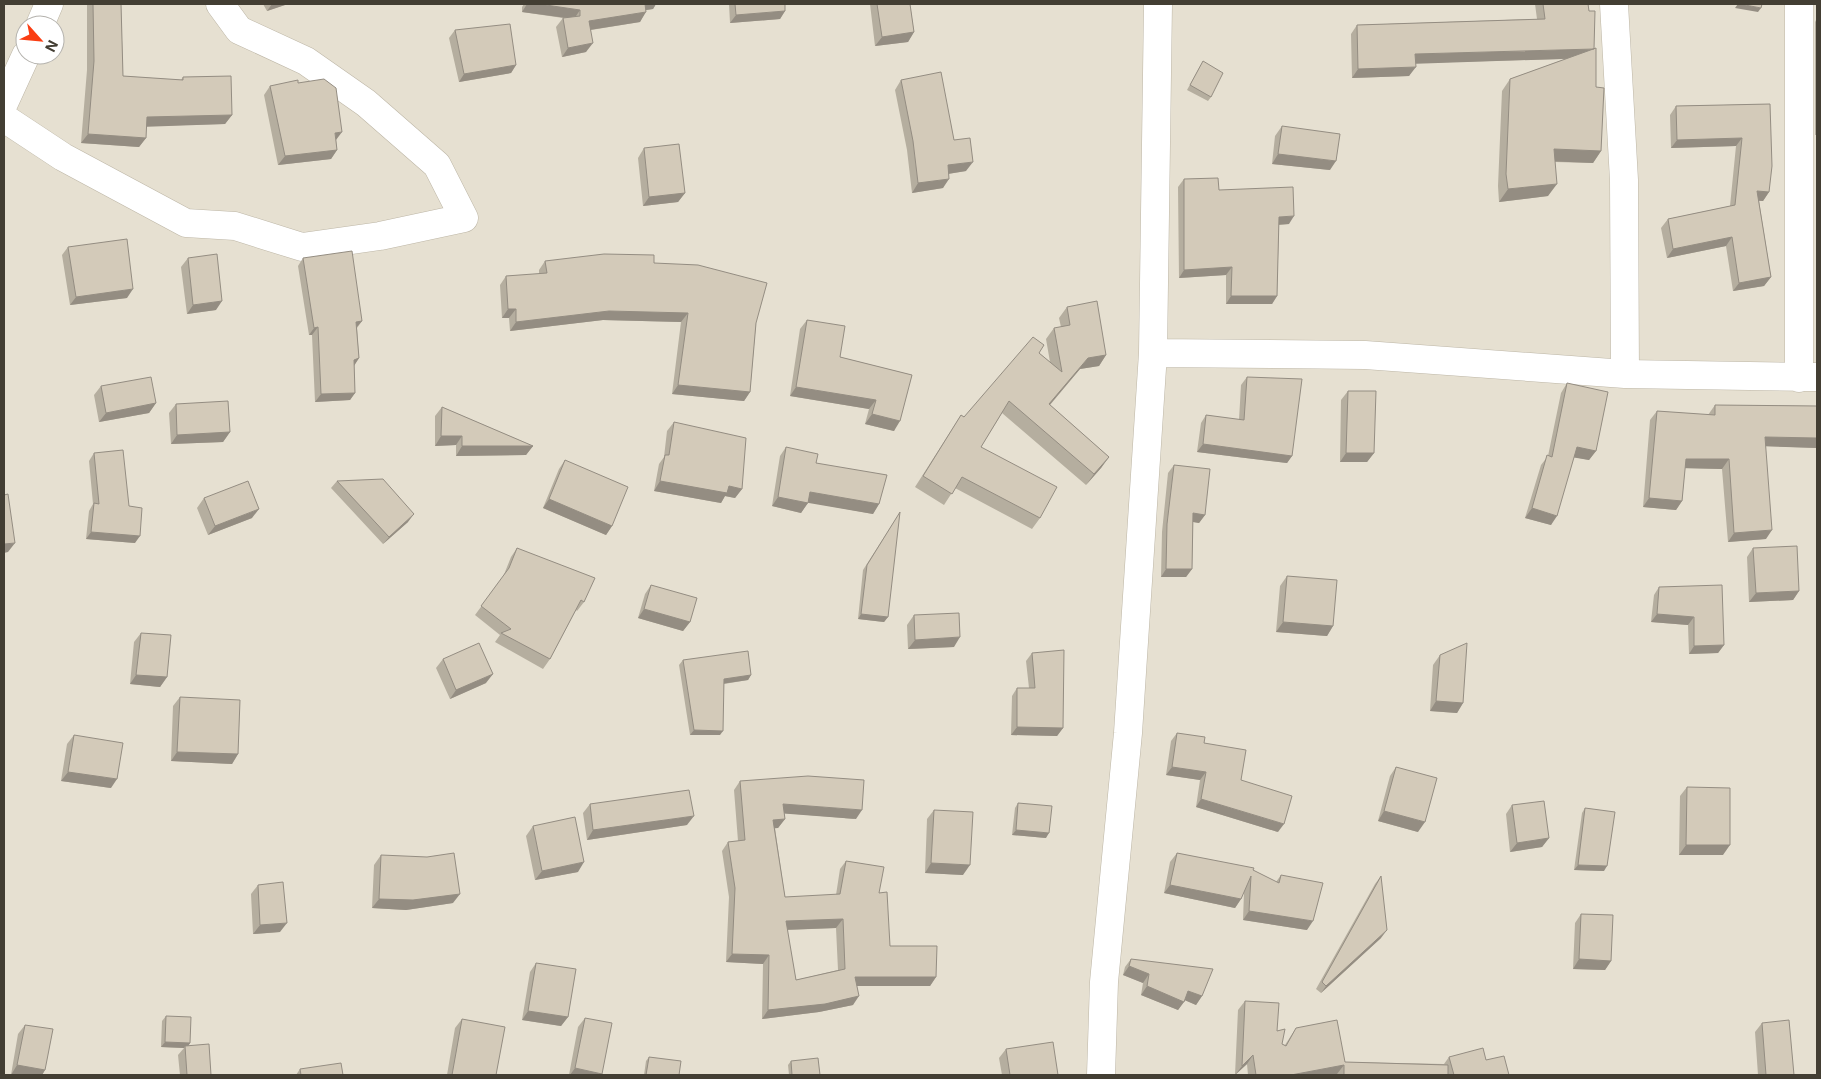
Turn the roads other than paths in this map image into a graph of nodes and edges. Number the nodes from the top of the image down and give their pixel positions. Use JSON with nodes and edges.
{"nodes":[{"id":1,"x":1158,"y":4,"type":"edge"},
{"id":2,"x":1614,"y":4,"type":"edge"},
{"id":3,"x":1799,"y":4,"type":"edge"},
{"id":4,"x":225,"y":9,"type":"edge"},
{"id":5,"x":21,"y":65,"type":"edge"},
{"id":6,"x":4,"y":102,"type":"edge"},
{"id":7,"x":4,"y":118,"type":"edge"},
{"id":8,"x":1153,"y":353,"type":"junction"},
{"id":9,"x":1625,"y":374,"type":"junction"},
{"id":10,"x":1808,"y":378,"type":"edge"},
{"id":11,"x":1101,"y":1075,"type":"edge"}],
"edges":[{"from":1,"to":8,"type":"street"},
{"from":2,"to":9,"type":"street"},
{"from":3,"to":10,"type":"street"},
{"from":4,"to":7,"type":"street"},
{"from":5,"to":6,"type":"street"},
{"from":8,"to":9,"type":"street"},
{"from":8,"to":11,"type":"street"},
{"from":9,"to":10,"type":"street"}]}
